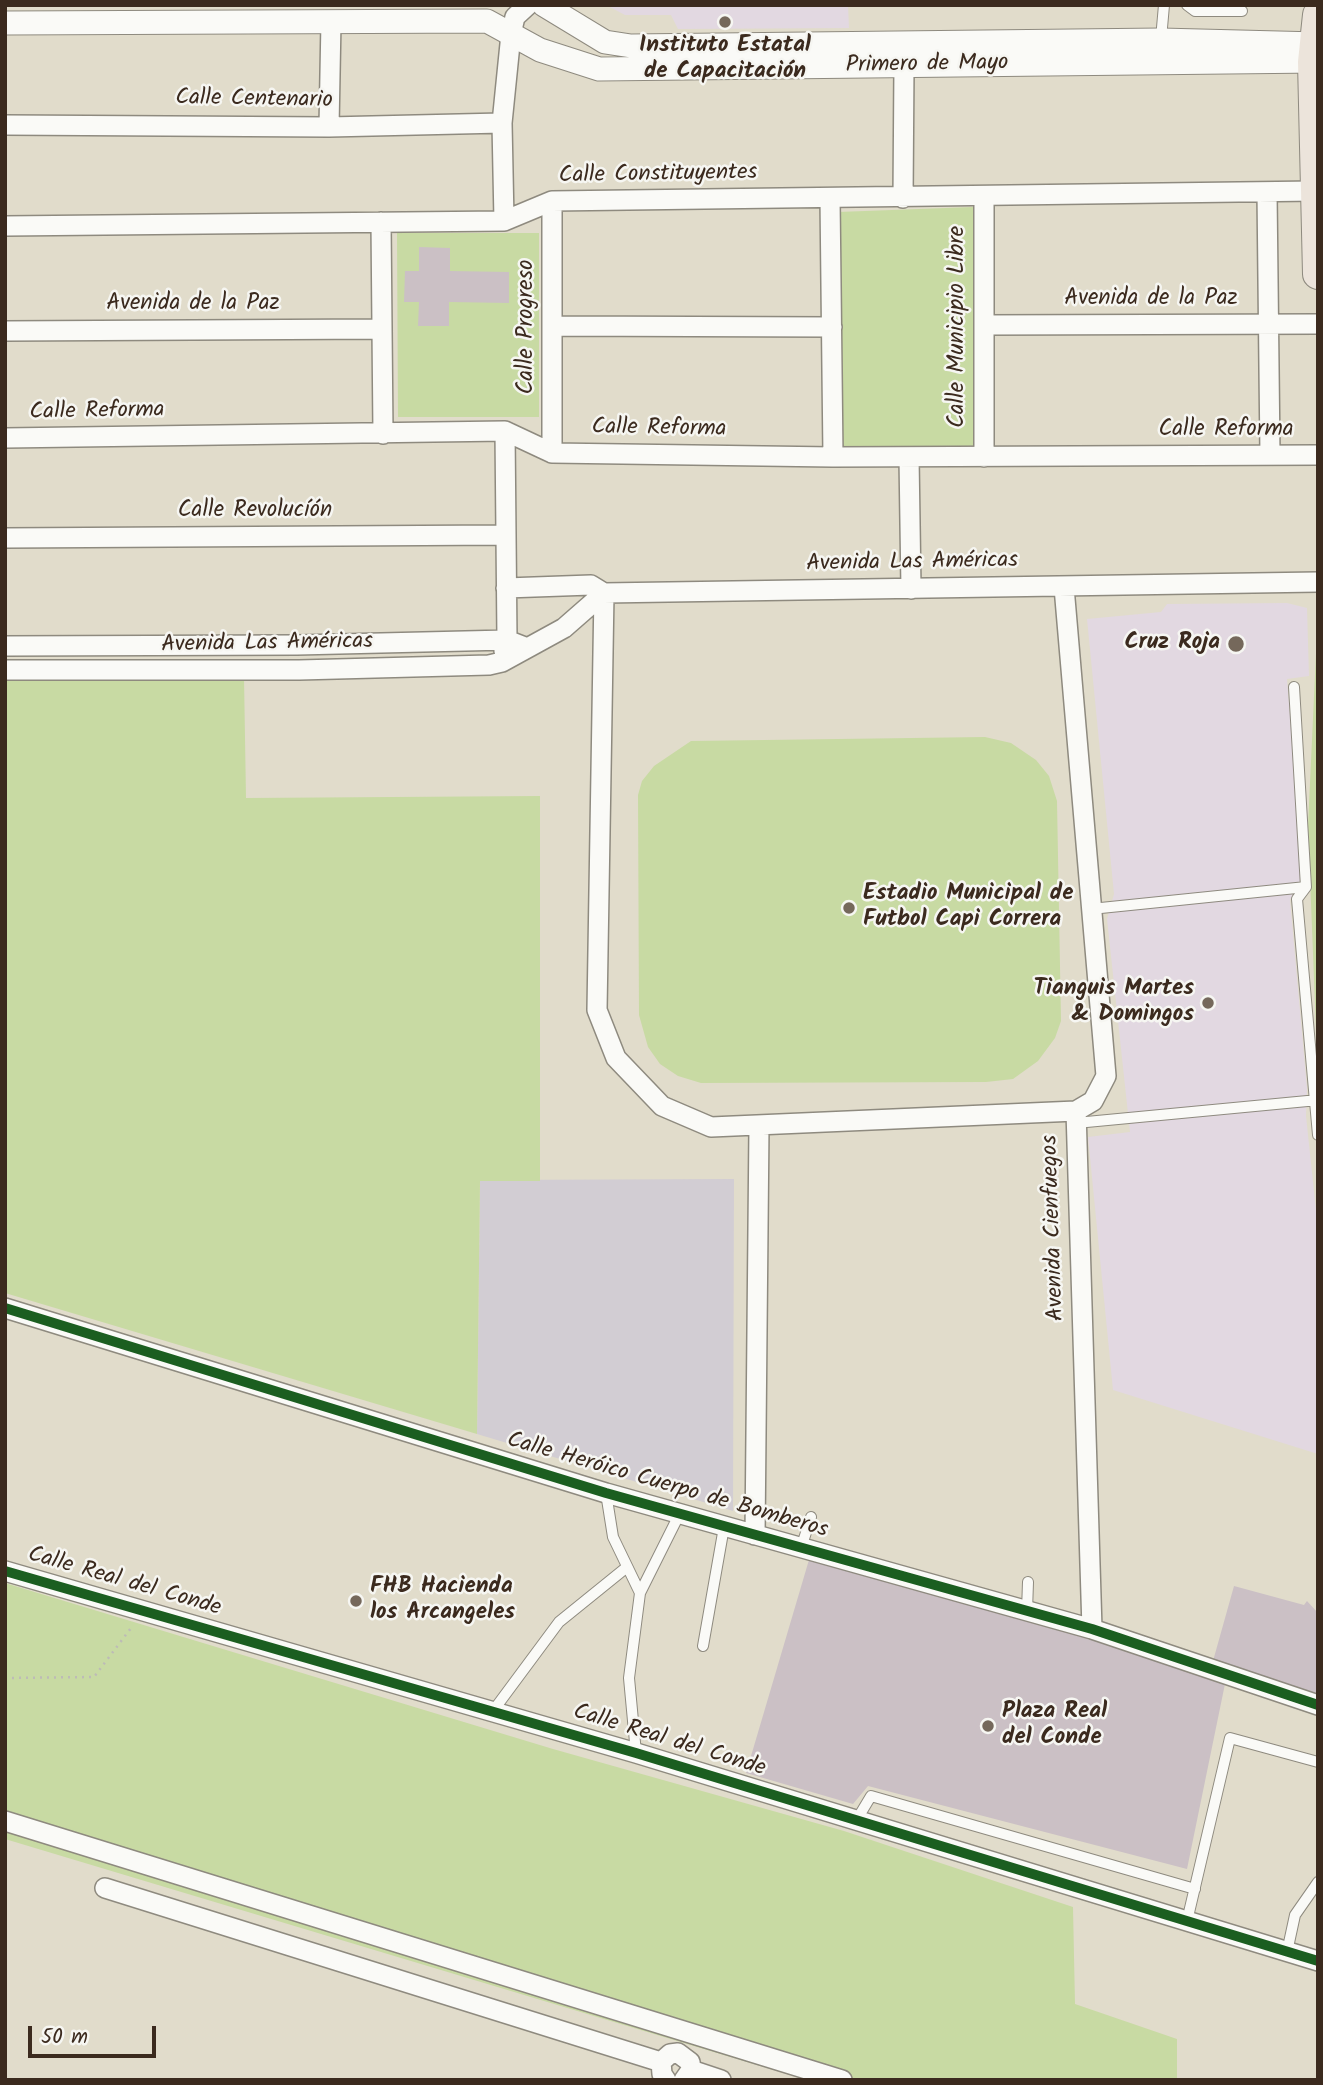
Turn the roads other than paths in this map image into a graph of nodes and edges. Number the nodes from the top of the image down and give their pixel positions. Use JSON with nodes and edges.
{"nodes":[{"id":1,"x":528,"y":5,"type":"edge"},
{"id":2,"x":544,"y":5,"type":"edge"},
{"id":3,"x":1164,"y":5,"type":"edge"},
{"id":4,"x":1187,"y":5,"type":"edge"},
{"id":5,"x":1242,"y":11,"type":"dead end"},
{"id":6,"x":331,"y":21,"type":"junction"},
{"id":7,"x":572,"y":21,"type":"junction"},
{"id":8,"x":5,"y":23,"type":"edge"},
{"id":9,"x":511,"y":34,"type":"junction"},
{"id":10,"x":1161,"y":40,"type":"junction"},
{"id":11,"x":1316,"y":44,"type":"edge"},
{"id":12,"x":551,"y":53,"type":"junction"},
{"id":13,"x":904,"y":66,"type":"junction"},
{"id":14,"x":502,"y":123,"type":"junction"},
{"id":15,"x":5,"y":125,"type":"edge"},
{"id":16,"x":329,"y":127,"type":"junction"},
{"id":17,"x":1315,"y":191,"type":"junction"},
{"id":18,"x":1267,"y":192,"type":"junction"},
{"id":19,"x":984,"y":197,"type":"junction"},
{"id":20,"x":830,"y":198,"type":"junction"},
{"id":21,"x":903,"y":198,"type":"junction"},
{"id":22,"x":552,"y":201,"type":"junction"},
{"id":23,"x":504,"y":221,"type":"junction"},
{"id":24,"x":381,"y":222,"type":"junction"},
{"id":25,"x":5,"y":226,"type":"edge"},
{"id":26,"x":1318,"y":274,"type":"edge"},
{"id":27,"x":1269,"y":324,"type":"junction"},
{"id":28,"x":1318,"y":324,"type":"edge"},
{"id":29,"x":553,"y":326,"type":"junction"},
{"id":30,"x":984,"y":326,"type":"junction"},
{"id":31,"x":832,"y":327,"type":"junction"},
{"id":32,"x":382,"y":329,"type":"junction"},
{"id":33,"x":5,"y":331,"type":"edge"},
{"id":34,"x":505,"y":432,"type":"junction"},
{"id":35,"x":383,"y":434,"type":"junction"},
{"id":36,"x":5,"y":438,"type":"edge"},
{"id":37,"x":552,"y":453,"type":"junction"},
{"id":38,"x":1270,"y":455,"type":"junction"},
{"id":39,"x":1318,"y":455,"type":"edge"},
{"id":40,"x":833,"y":457,"type":"junction"},
{"id":41,"x":909,"y":457,"type":"junction"},
{"id":42,"x":984,"y":457,"type":"junction"},
{"id":43,"x":505,"y":536,"type":"junction"},
{"id":44,"x":5,"y":538,"type":"edge"},
{"id":45,"x":1318,"y":582,"type":"edge"},
{"id":46,"x":1064,"y":587,"type":"junction"},
{"id":47,"x":506,"y":588,"type":"junction"},
{"id":48,"x":912,"y":589,"type":"junction"},
{"id":49,"x":604,"y":593,"type":"junction"},
{"id":50,"x":516,"y":643,"type":"junction"},
{"id":51,"x":297,"y":645,"type":"junction"},
{"id":52,"x":5,"y":646,"type":"edge"},
{"id":53,"x":5,"y":670,"type":"edge"},
{"id":54,"x":299,"y":670,"type":"junction"},
{"id":55,"x":1294,"y":687,"type":"dead end"},
{"id":56,"x":1306,"y":887,"type":"junction"},
{"id":57,"x":1091,"y":909,"type":"junction"},
{"id":58,"x":1316,"y":1100,"type":"edge"},
{"id":59,"x":1076,"y":1117,"type":"junction"},
{"id":60,"x":759,"y":1126,"type":"junction"},
{"id":61,"x":1318,"y":1135,"type":"edge"},
{"id":62,"x":5,"y":1308,"type":"edge"},
{"id":63,"x":606,"y":1493,"type":"junction"},
{"id":64,"x":680,"y":1513,"type":"junction"},
{"id":65,"x":811,"y":1517,"type":"dead end"},
{"id":66,"x":724,"y":1527,"type":"junction"},
{"id":67,"x":755,"y":1535,"type":"junction"},
{"id":68,"x":801,"y":1548,"type":"junction"},
{"id":69,"x":627,"y":1567,"type":"junction"},
{"id":70,"x":5,"y":1571,"type":"edge"},
{"id":71,"x":1028,"y":1582,"type":"dead end"},
{"id":72,"x":640,"y":1593,"type":"junction"},
{"id":73,"x":1027,"y":1611,"type":"junction"},
{"id":74,"x":1092,"y":1629,"type":"junction"},
{"id":75,"x":703,"y":1646,"type":"dead end"},
{"id":76,"x":1318,"y":1705,"type":"edge"},
{"id":77,"x":493,"y":1711,"type":"junction"},
{"id":78,"x":636,"y":1753,"type":"junction"},
{"id":79,"x":1318,"y":1762,"type":"edge"},
{"id":80,"x":5,"y":1821,"type":"edge"},
{"id":81,"x":856,"y":1821,"type":"junction"},
{"id":82,"x":1318,"y":1882,"type":"edge"},
{"id":83,"x":105,"y":1888,"type":"dead end"},
{"id":84,"x":1195,"y":1889,"type":"junction"},
{"id":85,"x":1187,"y":1921,"type":"junction"},
{"id":86,"x":1287,"y":1952,"type":"junction"},
{"id":87,"x":1318,"y":1961,"type":"edge"},
{"id":88,"x":664,"y":2071,"type":"edge"},
{"id":89,"x":687,"y":2075,"type":"edge"},
{"id":90,"x":720,"y":2080,"type":"edge"},
{"id":91,"x":842,"y":2080,"type":"edge"}],
"edges":[{"from":1,"to":9,"type":"street"},
{"from":2,"to":7,"type":"street","name":"Primero de Mayo"},
{"from":3,"to":10,"type":"lane"},
{"from":4,"to":5,"type":"lane"},
{"from":6,"to":8,"type":"street","name":"Primero de Mayo"},
{"from":6,"to":9,"type":"street","name":"Primero de Mayo"},
{"from":6,"to":16,"type":"street"},
{"from":7,"to":10,"type":"street","name":"Primero de Mayo"},
{"from":7,"to":12,"type":"street"},
{"from":9,"to":12,"type":"street","name":"Primero de Mayo"},
{"from":9,"to":14,"type":"street"},
{"from":10,"to":11,"type":"street","name":"Primero de Mayo"},
{"from":11,"to":13,"type":"street","name":"Primero de Mayo"},
{"from":11,"to":17,"type":"main road"},
{"from":12,"to":13,"type":"street","name":"Primero de Mayo"},
{"from":13,"to":21,"type":"street"},
{"from":14,"to":16,"type":"street","name":"Calle Centenario"},
{"from":14,"to":23,"type":"street"},
{"from":15,"to":16,"type":"street","name":"Calle Centenario"},
{"from":17,"to":18,"type":"street","name":"Calle Constituyentes"},
{"from":17,"to":26,"type":"main road"},
{"from":18,"to":19,"type":"street","name":"Calle Constituyentes"},
{"from":18,"to":27,"type":"street"},
{"from":19,"to":21,"type":"street","name":"Calle Constituyentes"},
{"from":19,"to":30,"type":"street","name":"Calle Municipio Libre"},
{"from":20,"to":21,"type":"street","name":"Calle Constituyentes"},
{"from":20,"to":22,"type":"street","name":"Calle Constituyentes"},
{"from":20,"to":31,"type":"street"},
{"from":22,"to":23,"type":"street","name":"Calle Constituyentes"},
{"from":22,"to":29,"type":"street","name":"Calle Progreso"},
{"from":23,"to":24,"type":"street","name":"Calle Constituyentes"},
{"from":24,"to":25,"type":"street","name":"Calle Constituyentes"},
{"from":24,"to":32,"type":"street"},
{"from":27,"to":28,"type":"street","name":"Avenida de la Paz"},
{"from":27,"to":30,"type":"street","name":"Avenida de la Paz"},
{"from":27,"to":38,"type":"street"},
{"from":29,"to":31,"type":"street"},
{"from":29,"to":37,"type":"street","name":"Calle Progreso"},
{"from":30,"to":42,"type":"street","name":"Calle Municipio Libre"},
{"from":31,"to":40,"type":"street"},
{"from":32,"to":33,"type":"street","name":"Avenida de la Paz"},
{"from":32,"to":35,"type":"street"},
{"from":34,"to":35,"type":"street","name":"Calle Reforma"},
{"from":34,"to":37,"type":"street","name":"Calle Reforma"},
{"from":34,"to":43,"type":"street"},
{"from":35,"to":36,"type":"street","name":"Calle Reforma"},
{"from":37,"to":40,"type":"street","name":"Calle Reforma"},
{"from":38,"to":39,"type":"street","name":"Calle Reforma"},
{"from":38,"to":42,"type":"street","name":"Calle Reforma"},
{"from":40,"to":41,"type":"street","name":"Calle Reforma"},
{"from":41,"to":42,"type":"street","name":"Calle Reforma"},
{"from":41,"to":48,"type":"street"},
{"from":43,"to":44,"type":"street","name":"Calle Revolucíón"},
{"from":43,"to":47,"type":"street"},
{"from":45,"to":46,"type":"street","name":"Avenida Las Américas"},
{"from":46,"to":48,"type":"street","name":"Avenida Las Américas"},
{"from":46,"to":57,"type":"street","name":"Avenida Cienfuegos"},
{"from":47,"to":49,"type":"street"},
{"from":47,"to":50,"type":"street"},
{"from":48,"to":49,"type":"street","name":"Avenida Las Américas"},
{"from":49,"to":50,"type":"street","name":"Avenida Las Américas"},
{"from":49,"to":60,"type":"street"},
{"from":50,"to":51,"type":"street","name":"Avenida Las Américas"},
{"from":50,"to":54,"type":"street","name":"Avenida Las Américas"},
{"from":51,"to":52,"type":"street","name":"Avenida Las Américas"},
{"from":51,"to":54,"type":"street"},
{"from":53,"to":54,"type":"street","name":"Avenida Las Américas"},
{"from":55,"to":56,"type":"lane"},
{"from":56,"to":57,"type":"lane"},
{"from":56,"to":58,"type":"lane"},
{"from":57,"to":59,"type":"street","name":"Avenida Cienfuegos"},
{"from":58,"to":59,"type":"lane"},
{"from":58,"to":61,"type":"lane"},
{"from":59,"to":60,"type":"street"},
{"from":59,"to":74,"type":"street","name":"Avenida Cienfuegos"},
{"from":60,"to":67,"type":"street"},
{"from":62,"to":63,"type":"street","name":"Calle Heróico Cuerpo de Bomberos"},
{"from":63,"to":64,"type":"street","name":"Calle Heróico Cuerpo de Bomberos"},
{"from":63,"to":69,"type":"lane"},
{"from":64,"to":66,"type":"street","name":"Calle Heróico Cuerpo de Bomberos"},
{"from":64,"to":72,"type":"lane"},
{"from":65,"to":68,"type":"lane"},
{"from":66,"to":67,"type":"street","name":"Calle Heróico Cuerpo de Bomberos"},
{"from":66,"to":75,"type":"lane"},
{"from":67,"to":68,"type":"street","name":"Calle Heróico Cuerpo de Bomberos"},
{"from":68,"to":73,"type":"street","name":"Calle Heróico Cuerpo de Bomberos"},
{"from":69,"to":72,"type":"lane"},
{"from":69,"to":77,"type":"lane"},
{"from":70,"to":77,"type":"street","name":"Calle Real del Conde"},
{"from":71,"to":73,"type":"lane"},
{"from":72,"to":78,"type":"lane"},
{"from":73,"to":74,"type":"street","name":"Calle Heróico Cuerpo de Bomberos"},
{"from":74,"to":76,"type":"street","name":"Calle Heróico Cuerpo de Bomberos"},
{"from":77,"to":78,"type":"street","name":"Calle Real del Conde"},
{"from":78,"to":81,"type":"street","name":"Calle Real del Conde"},
{"from":79,"to":84,"type":"lane"},
{"from":80,"to":91,"type":"street"},
{"from":81,"to":84,"type":"lane"},
{"from":81,"to":85,"type":"street","name":"Calle Real del Conde"},
{"from":82,"to":86,"type":"lane"},
{"from":83,"to":88,"type":"street"},
{"from":84,"to":85,"type":"lane"},
{"from":85,"to":86,"type":"street","name":"Calle Real del Conde"},
{"from":86,"to":87,"type":"street","name":"Calle Real del Conde"},
{"from":88,"to":89,"type":"street"},
{"from":89,"to":90,"type":"street"}]}
